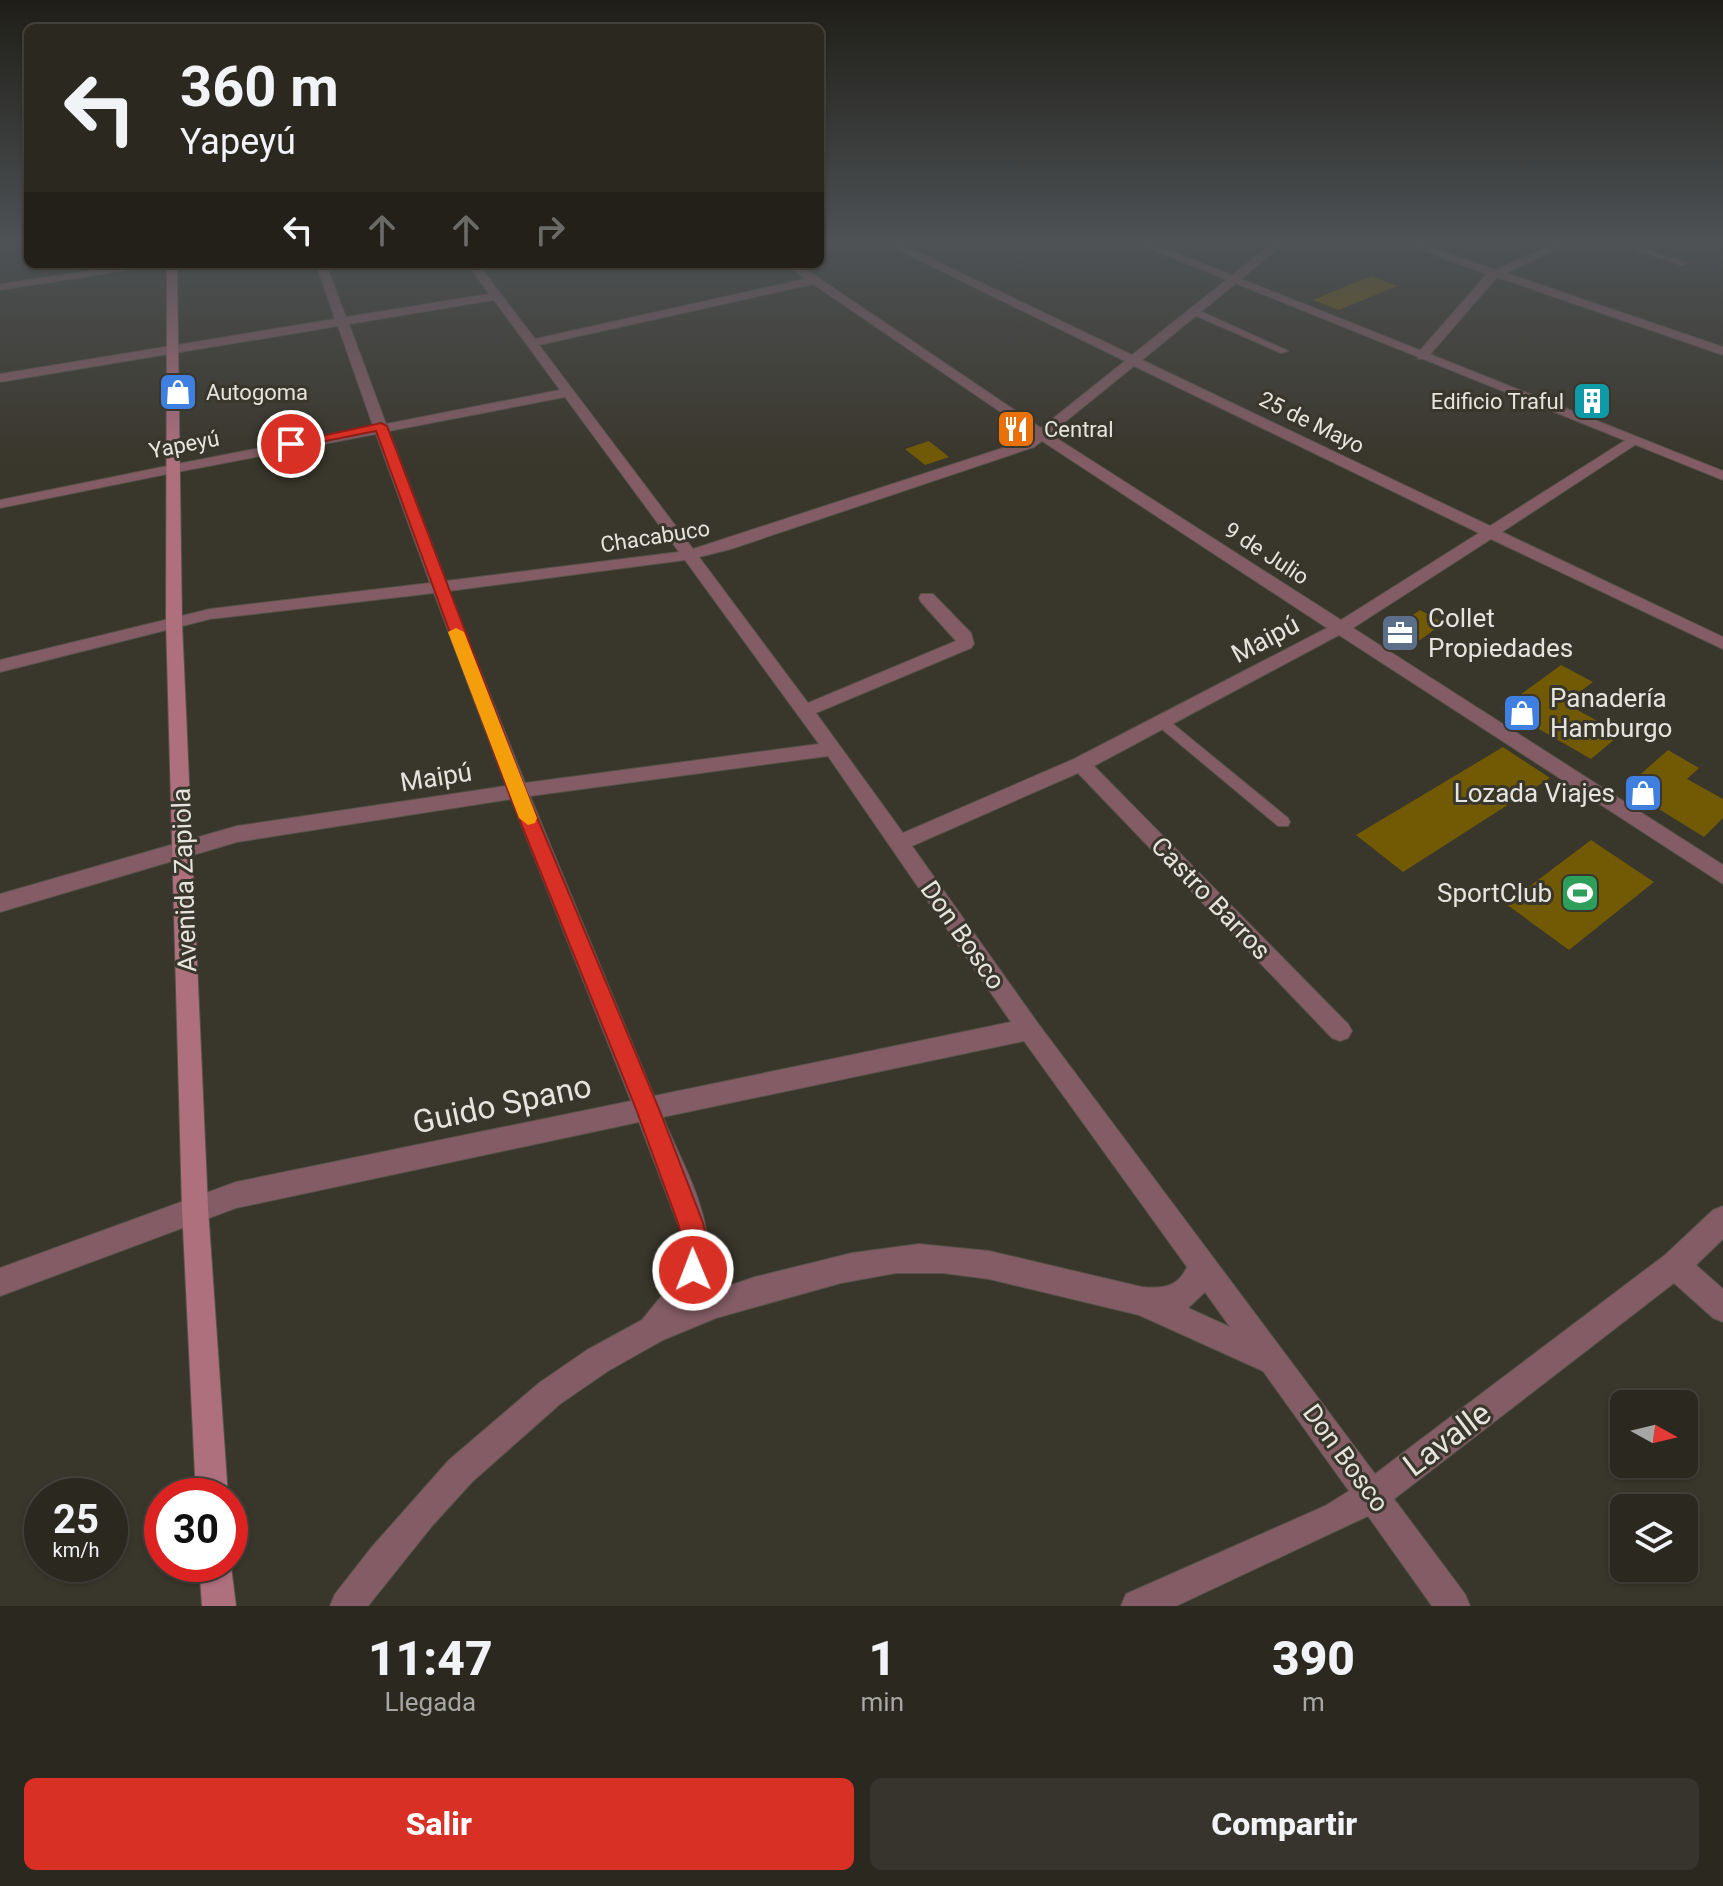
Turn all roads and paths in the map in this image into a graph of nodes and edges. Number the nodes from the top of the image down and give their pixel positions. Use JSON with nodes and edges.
{"nodes":[{"id":1,"x":171,"y":314,"type":"edge"},
{"id":2,"x":339,"y":314,"type":"edge"},
{"id":3,"x":389,"y":314,"type":"edge"},
{"id":4,"x":509,"y":314,"type":"edge"},
{"id":5,"x":662,"y":314,"type":"edge"},
{"id":6,"x":864,"y":314,"type":"edge"},
{"id":7,"x":1038,"y":314,"type":"edge"},
{"id":8,"x":1193,"y":314,"type":"edge"},
{"id":9,"x":1199,"y":314,"type":"edge"},
{"id":10,"x":1318,"y":314,"type":"edge"},
{"id":11,"x":1458,"y":314,"type":"edge"},
{"id":12,"x":1614,"y":314,"type":"edge"},
{"id":13,"x":342,"y":322,"type":"junction"},
{"id":14,"x":531,"y":343,"type":"junction"},
{"id":15,"x":171,"y":350,"type":"junction"},
{"id":16,"x":1284,"y":351,"type":"dead end"},
{"id":17,"x":1723,"y":351,"type":"edge"},
{"id":18,"x":1422,"y":356,"type":"junction"},
{"id":19,"x":1134,"y":360,"type":"junction"},
{"id":20,"x":0,"y":378,"type":"edge"},
{"id":21,"x":566,"y":393,"type":"junction"},
{"id":22,"x":381,"y":426,"type":"junction"},
{"id":23,"x":1044,"y":436,"type":"junction"},
{"id":24,"x":1634,"y":441,"type":"junction"},
{"id":25,"x":172,"y":469,"type":"junction"},
{"id":26,"x":1723,"y":476,"type":"edge"},
{"id":27,"x":0,"y":504,"type":"edge"},
{"id":28,"x":1490,"y":533,"type":"junction"},
{"id":29,"x":690,"y":556,"type":"junction"},
{"id":30,"x":438,"y":586,"type":"junction"},
{"id":31,"x":927,"y":598,"type":"dead end"},
{"id":32,"x":174,"y":622,"type":"junction"},
{"id":33,"x":1342,"y":627,"type":"junction"},
{"id":34,"x":1723,"y":644,"type":"edge"},
{"id":35,"x":0,"y":666,"type":"edge"},
{"id":36,"x":805,"y":711,"type":"junction"},
{"id":37,"x":1162,"y":722,"type":"junction"},
{"id":38,"x":833,"y":749,"type":"junction"},
{"id":39,"x":1081,"y":764,"type":"junction"},
{"id":40,"x":517,"y":791,"type":"junction"},
{"id":41,"x":1283,"y":822,"type":"dead end"},
{"id":42,"x":899,"y":843,"type":"junction"},
{"id":43,"x":184,"y":848,"type":"junction"},
{"id":44,"x":1723,"y":876,"type":"edge"},
{"id":45,"x":0,"y":903,"type":"edge"},
{"id":46,"x":1029,"y":1029,"type":"junction"},
{"id":47,"x":1340,"y":1031,"type":"dead end"},
{"id":48,"x":647,"y":1109,"type":"junction"},
{"id":49,"x":195,"y":1208,"type":"junction"},
{"id":50,"x":1723,"y":1220,"type":"edge"},
{"id":51,"x":1202,"y":1263,"type":"junction"},
{"id":52,"x":1675,"y":1265,"type":"junction"},
{"id":53,"x":0,"y":1282,"type":"edge"},
{"id":54,"x":1140,"y":1301,"type":"junction"},
{"id":55,"x":1723,"y":1308,"type":"edge"},
{"id":56,"x":651,"y":1332,"type":"junction"},
{"id":57,"x":1276,"y":1363,"type":"junction"},
{"id":58,"x":211,"y":1478,"type":"edge"},
{"id":59,"x":1373,"y":1495,"type":"junction"},
{"id":60,"x":217,"y":1582,"type":"edge"},
{"id":61,"x":219,"y":1606,"type":"edge"},
{"id":62,"x":347,"y":1606,"type":"edge"},
{"id":63,"x":1138,"y":1606,"type":"edge"},
{"id":64,"x":1453,"y":1606,"type":"edge"}],
"edges":[{"from":1,"to":15,"type":"main road","name":"Avenida Zapiola"},
{"from":2,"to":13,"type":"street"},
{"from":3,"to":13,"type":"street"},
{"from":4,"to":14,"type":"street","name":"Don Bosco"},
{"from":5,"to":14,"type":"street"},
{"from":6,"to":23,"type":"street","name":"9 de Julio"},
{"from":7,"to":19,"type":"street","name":"25 de Mayo"},
{"from":8,"to":19,"type":"street","name":"Chacabuco"},
{"from":9,"to":16,"type":"lane"},
{"from":10,"to":18,"type":"street"},
{"from":11,"to":18,"type":"street"},
{"from":12,"to":17,"type":"street"},
{"from":13,"to":15,"type":"street"},
{"from":13,"to":22,"type":"street"},
{"from":14,"to":21,"type":"street","name":"Don Bosco"},
{"from":15,"to":20,"type":"street"},
{"from":15,"to":25,"type":"main road","name":"Avenida Zapiola"},
{"from":18,"to":24,"type":"street"},
{"from":19,"to":23,"type":"street","name":"Chacabuco"},
{"from":19,"to":28,"type":"street","name":"25 de Mayo"},
{"from":21,"to":22,"type":"street","name":"Yapeyú"},
{"from":21,"to":29,"type":"street","name":"Don Bosco"},
{"from":22,"to":25,"type":"street","name":"Yapeyú"},
{"from":22,"to":30,"type":"street"},
{"from":23,"to":29,"type":"street","name":"Chacabuco"},
{"from":23,"to":33,"type":"street","name":"9 de Julio"},
{"from":24,"to":26,"type":"street"},
{"from":24,"to":28,"type":"street","name":"Maipú"},
{"from":25,"to":27,"type":"street","name":"Yapeyú"},
{"from":25,"to":32,"type":"main road","name":"Avenida Zapiola"},
{"from":28,"to":33,"type":"street","name":"Maipú"},
{"from":28,"to":34,"type":"street","name":"25 de Mayo"},
{"from":29,"to":30,"type":"street","name":"Chacabuco"},
{"from":29,"to":36,"type":"street","name":"Don Bosco"},
{"from":30,"to":32,"type":"street","name":"Chacabuco"},
{"from":30,"to":40,"type":"street"},
{"from":31,"to":36,"type":"street"},
{"from":32,"to":35,"type":"street","name":"Chacabuco"},
{"from":32,"to":43,"type":"main road","name":"Avenida Zapiola"},
{"from":33,"to":37,"type":"street","name":"Maipú"},
{"from":33,"to":44,"type":"street","name":"9 de Julio"},
{"from":36,"to":38,"type":"street","name":"Don Bosco"},
{"from":37,"to":39,"type":"street","name":"Maipú"},
{"from":37,"to":41,"type":"lane"},
{"from":38,"to":40,"type":"street","name":"Maipú"},
{"from":38,"to":42,"type":"street","name":"Don Bosco"},
{"from":39,"to":42,"type":"street","name":"Maipú"},
{"from":39,"to":47,"type":"street","name":"Castro Barros"},
{"from":40,"to":43,"type":"street","name":"Maipú"},
{"from":40,"to":48,"type":"street"},
{"from":42,"to":46,"type":"street","name":"Don Bosco"},
{"from":43,"to":45,"type":"street","name":"Maipú"},
{"from":43,"to":49,"type":"main road","name":"Avenida Zapiola"},
{"from":46,"to":48,"type":"street","name":"Guido Spano"},
{"from":46,"to":51,"type":"street","name":"Don Bosco"},
{"from":48,"to":49,"type":"street","name":"Guido Spano"},
{"from":48,"to":56,"type":"street"},
{"from":49,"to":53,"type":"street","name":"Guido Spano"},
{"from":49,"to":58,"type":"main road","name":"Avenida Zapiola"},
{"from":50,"to":52,"type":"street","name":"Lavalle"},
{"from":51,"to":54,"type":"street"},
{"from":51,"to":57,"type":"street","name":"Don Bosco"},
{"from":52,"to":55,"type":"street"},
{"from":52,"to":59,"type":"street","name":"Lavalle"},
{"from":54,"to":56,"type":"street"},
{"from":54,"to":57,"type":"street"},
{"from":56,"to":62,"type":"street"},
{"from":57,"to":59,"type":"street","name":"Don Bosco"},
{"from":59,"to":63,"type":"street","name":"Lavalle"},
{"from":59,"to":64,"type":"street","name":"Don Bosco"},
{"from":60,"to":61,"type":"main road"}]}
